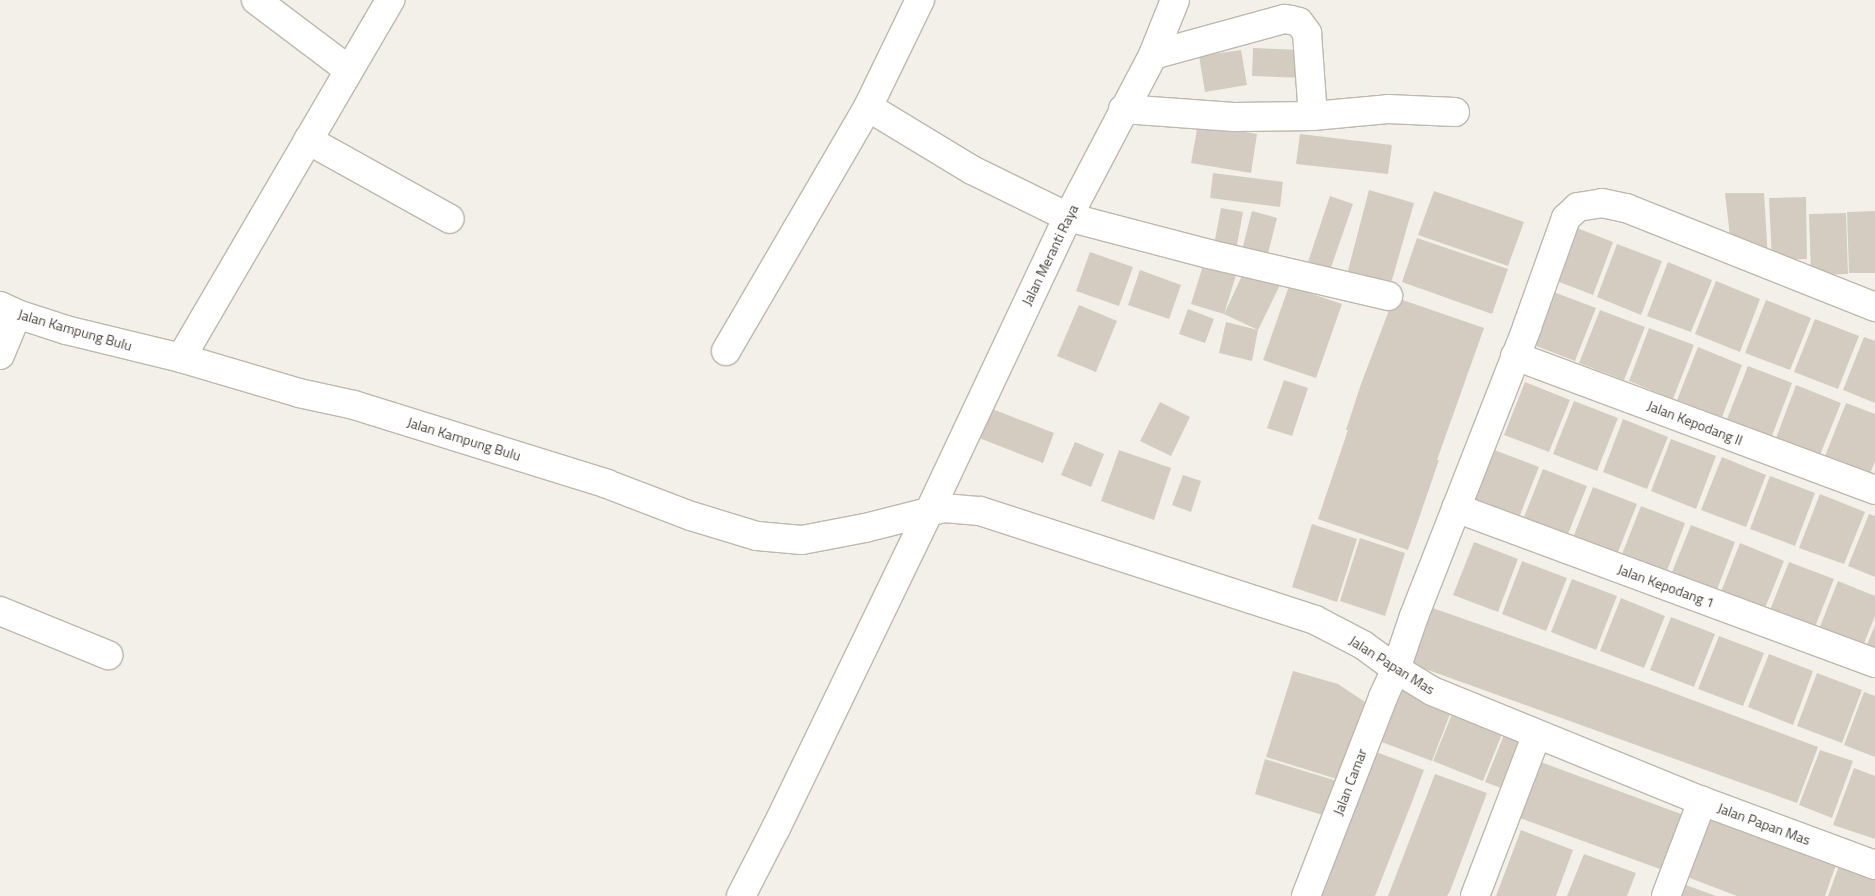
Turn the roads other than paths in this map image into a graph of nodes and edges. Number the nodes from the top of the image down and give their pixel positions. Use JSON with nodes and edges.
{"nodes":[{"id":1,"x":256,"y":0,"type":"edge"},
{"id":2,"x":390,"y":0,"type":"edge"},
{"id":3,"x":920,"y":0,"type":"edge"},
{"id":4,"x":1175,"y":0,"type":"edge"},
{"id":5,"x":1153,"y":55,"type":"junction"},
{"id":6,"x":349,"y":70,"type":"junction"},
{"id":7,"x":868,"y":107,"type":"junction"},
{"id":8,"x":1123,"y":109,"type":"junction"},
{"id":9,"x":1455,"y":112,"type":"dead end"},
{"id":10,"x":1313,"y":116,"type":"junction"},
{"id":11,"x":308,"y":140,"type":"junction"},
{"id":12,"x":1068,"y":217,"type":"junction"},
{"id":13,"x":450,"y":219,"type":"dead end"},
{"id":14,"x":1388,"y":296,"type":"dead end"},
{"id":15,"x":1875,"y":308,"type":"edge"},
{"id":16,"x":8,"y":310,"type":"edge"},
{"id":17,"x":726,"y":351,"type":"dead end"},
{"id":18,"x":0,"y":354,"type":"edge"},
{"id":19,"x":1515,"y":356,"type":"junction"},
{"id":20,"x":180,"y":358,"type":"junction"},
{"id":21,"x":1875,"y":490,"type":"edge"},
{"id":22,"x":1456,"y":508,"type":"junction"},
{"id":23,"x":929,"y":512,"type":"junction"},
{"id":24,"x":0,"y":610,"type":"edge"},
{"id":25,"x":108,"y":655,"type":"dead end"},
{"id":26,"x":1875,"y":663,"type":"edge"},
{"id":27,"x":1396,"y":669,"type":"junction"},
{"id":28,"x":1537,"y":734,"type":"junction"},
{"id":29,"x":1702,"y":802,"type":"junction"},
{"id":30,"x":1875,"y":865,"type":"edge"},
{"id":31,"x":741,"y":896,"type":"edge"},
{"id":32,"x":1306,"y":896,"type":"edge"},
{"id":33,"x":1475,"y":896,"type":"edge"},
{"id":34,"x":1666,"y":896,"type":"edge"}],
"edges":[{"from":1,"to":6,"type":"street"},
{"from":2,"to":6,"type":"street"},
{"from":3,"to":7,"type":"street"},
{"from":4,"to":5,"type":"street","name":"Jalan Meranti Raya"},
{"from":5,"to":8,"type":"street","name":"Jalan Meranti Raya"},
{"from":5,"to":10,"type":"street"},
{"from":6,"to":11,"type":"street"},
{"from":7,"to":12,"type":"street"},
{"from":7,"to":17,"type":"street"},
{"from":8,"to":10,"type":"street"},
{"from":8,"to":12,"type":"street","name":"Jalan Meranti Raya"},
{"from":9,"to":10,"type":"street"},
{"from":11,"to":13,"type":"street"},
{"from":11,"to":20,"type":"street"},
{"from":12,"to":14,"type":"street"},
{"from":12,"to":23,"type":"street","name":"Jalan Meranti Raya"},
{"from":15,"to":19,"type":"street","name":"Jalan Camar"},
{"from":16,"to":18,"type":"street"},
{"from":16,"to":20,"type":"street","name":"Jalan Kampung Bulu"},
{"from":19,"to":21,"type":"street","name":"Jalan Kepodang II"},
{"from":19,"to":22,"type":"street","name":"Jalan Camar"},
{"from":20,"to":23,"type":"street","name":"Jalan Kampung Bulu"},
{"from":22,"to":26,"type":"street","name":"Jalan Kepodang 1"},
{"from":22,"to":27,"type":"street","name":"Jalan Camar"},
{"from":23,"to":27,"type":"street","name":"Jalan Papan Mas"},
{"from":23,"to":31,"type":"street","name":"Jalan Meranti Raya"},
{"from":24,"to":25,"type":"street"},
{"from":27,"to":28,"type":"street","name":"Jalan Papan Mas"},
{"from":27,"to":32,"type":"street","name":"Jalan Camar"},
{"from":28,"to":29,"type":"street","name":"Jalan Papan Mas"},
{"from":28,"to":33,"type":"street"},
{"from":29,"to":30,"type":"street","name":"Jalan Papan Mas"},
{"from":29,"to":34,"type":"street"}]}
